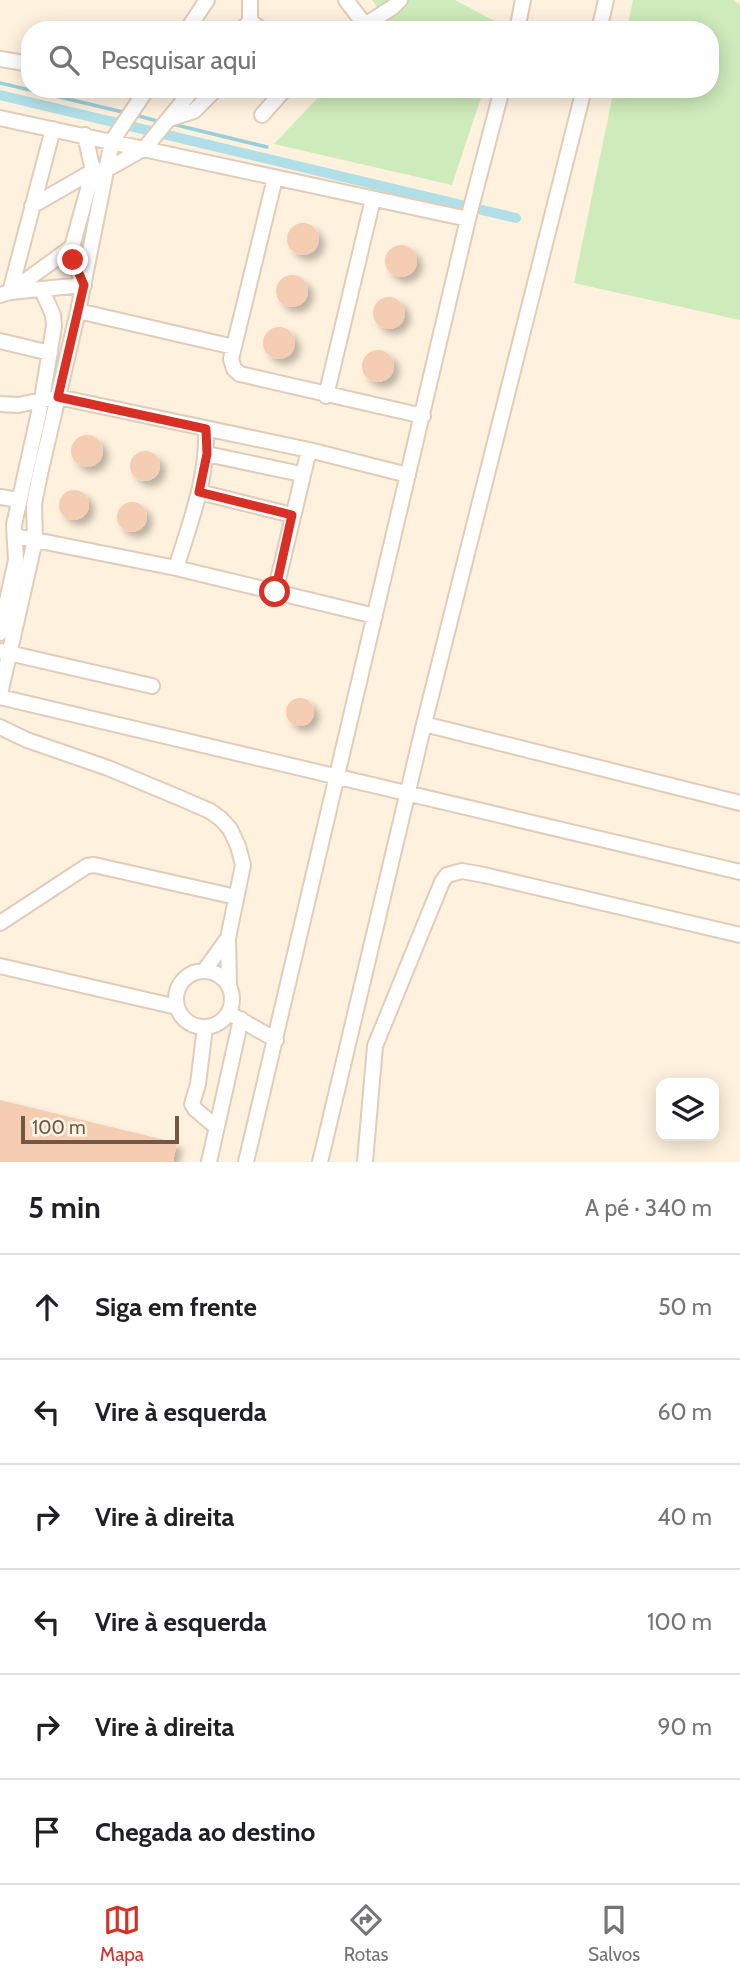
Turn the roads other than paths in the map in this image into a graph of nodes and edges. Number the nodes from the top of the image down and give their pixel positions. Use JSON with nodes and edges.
{"nodes":[{"id":1,"x":207,"y":0,"type":"edge"},
{"id":2,"x":250,"y":0,"type":"edge"},
{"id":3,"x":346,"y":0,"type":"edge"},
{"id":4,"x":400,"y":0,"type":"edge"},
{"id":5,"x":523,"y":0,"type":"edge"},
{"id":6,"x":606,"y":0,"type":"edge"},
{"id":7,"x":193,"y":21,"type":"edge"},
{"id":8,"x":247,"y":21,"type":"edge"},
{"id":9,"x":359,"y":21,"type":"edge"},
{"id":10,"x":372,"y":21,"type":"edge"},
{"id":11,"x":519,"y":21,"type":"edge"},
{"id":12,"x":601,"y":21,"type":"edge"},
{"id":13,"x":0,"y":59,"type":"edge"},
{"id":14,"x":21,"y":62,"type":"edge"},
{"id":15,"x":141,"y":98,"type":"edge"},
{"id":16,"x":186,"y":98,"type":"edge"},
{"id":17,"x":207,"y":98,"type":"edge"},
{"id":18,"x":277,"y":98,"type":"edge"},
{"id":19,"x":500,"y":98,"type":"edge"},
{"id":20,"x":582,"y":98,"type":"edge"},
{"id":21,"x":262,"y":115,"type":"dead end"},
{"id":22,"x":0,"y":118,"type":"edge"},
{"id":23,"x":169,"y":119,"type":"junction"},
{"id":24,"x":53,"y":129,"type":"junction"},
{"id":25,"x":85,"y":135,"type":"junction"},
{"id":26,"x":112,"y":141,"type":"junction"},
{"id":27,"x":145,"y":148,"type":"junction"},
{"id":28,"x":99,"y":171,"type":"junction"},
{"id":29,"x":275,"y":178,"type":"junction"},
{"id":30,"x":373,"y":199,"type":"junction"},
{"id":31,"x":32,"y":206,"type":"junction"},
{"id":32,"x":468,"y":219,"type":"junction"},
{"id":33,"x":72,"y":247,"type":"junction"},
{"id":34,"x":84,"y":285,"type":"junction"},
{"id":35,"x":42,"y":290,"type":"junction"},
{"id":36,"x":5,"y":293,"type":"edge"},
{"id":37,"x":78,"y":311,"type":"junction"},
{"id":38,"x":0,"y":341,"type":"edge"},
{"id":39,"x":234,"y":347,"type":"junction"},
{"id":40,"x":50,"y":353,"type":"junction"},
{"id":41,"x":326,"y":396,"type":"junction"},
{"id":42,"x":58,"y":397,"type":"junction"},
{"id":43,"x":43,"y":399,"type":"junction"},
{"id":44,"x":0,"y":404,"type":"edge"},
{"id":45,"x":423,"y":416,"type":"junction"},
{"id":46,"x":206,"y":429,"type":"junction"},
{"id":47,"x":309,"y":450,"type":"junction"},
{"id":48,"x":207,"y":454,"type":"junction"},
{"id":49,"x":302,"y":474,"type":"junction"},
{"id":50,"x":408,"y":475,"type":"junction"},
{"id":51,"x":199,"y":492,"type":"junction"},
{"id":52,"x":0,"y":496,"type":"edge"},
{"id":53,"x":19,"y":500,"type":"junction"},
{"id":54,"x":292,"y":515,"type":"junction"},
{"id":55,"x":15,"y":537,"type":"junction"},
{"id":56,"x":35,"y":540,"type":"junction"},
{"id":57,"x":176,"y":568,"type":"junction"},
{"id":58,"x":275,"y":592,"type":"junction"},
{"id":59,"x":375,"y":616,"type":"junction"},
{"id":60,"x":0,"y":633,"type":"edge"},
{"id":61,"x":5,"y":652,"type":"edge"},
{"id":62,"x":152,"y":687,"type":"dead end"},
{"id":63,"x":0,"y":696,"type":"edge"},
{"id":64,"x":424,"y":724,"type":"junction"},
{"id":65,"x":0,"y":727,"type":"edge"},
{"id":66,"x":336,"y":776,"type":"junction"},
{"id":67,"x":402,"y":791,"type":"junction"},
{"id":68,"x":739,"y":799,"type":"edge"},
{"id":69,"x":740,"y":872,"type":"edge"},
{"id":70,"x":236,"y":897,"type":"junction"},
{"id":71,"x":0,"y":923,"type":"edge"},
{"id":72,"x":740,"y":935,"type":"edge"},
{"id":73,"x":228,"y":938,"type":"junction"},
{"id":74,"x":0,"y":966,"type":"edge"},
{"id":75,"x":204,"y":971,"type":"junction"},
{"id":76,"x":229,"y":985,"type":"junction"},
{"id":77,"x":177,"y":1007,"type":"junction"},
{"id":78,"x":235,"y":1016,"type":"junction"},
{"id":79,"x":205,"y":1027,"type":"junction"},
{"id":80,"x":276,"y":1040,"type":"junction"},
{"id":81,"x":375,"y":1046,"type":"junction"},
{"id":82,"x":348,"y":1048,"type":"junction"},
{"id":83,"x":216,"y":1127,"type":"junction"},
{"id":84,"x":209,"y":1162,"type":"edge"},
{"id":85,"x":246,"y":1162,"type":"edge"},
{"id":86,"x":320,"y":1162,"type":"edge"},
{"id":87,"x":365,"y":1162,"type":"edge"}],
"edges":[{"from":1,"to":7,"type":"lane"},
{"from":2,"to":8,"type":"lane"},
{"from":3,"to":9,"type":"lane"},
{"from":4,"to":10,"type":"lane"},
{"from":5,"to":11,"type":"lane"},
{"from":6,"to":12,"type":"lane"},
{"from":13,"to":14,"type":"lane"},
{"from":15,"to":26,"type":"lane"},
{"from":16,"to":23,"type":"lane"},
{"from":17,"to":23,"type":"lane"},
{"from":18,"to":21,"type":"lane"},
{"from":19,"to":32,"type":"lane"},
{"from":20,"to":64,"type":"lane"},
{"from":22,"to":24,"type":"lane"},
{"from":23,"to":27,"type":"lane"},
{"from":24,"to":25,"type":"lane"},
{"from":24,"to":31,"type":"lane"},
{"from":25,"to":26,"type":"lane"},
{"from":25,"to":28,"type":"lane"},
{"from":26,"to":27,"type":"lane"},
{"from":26,"to":28,"type":"lane"},
{"from":27,"to":28,"type":"lane"},
{"from":27,"to":29,"type":"lane"},
{"from":28,"to":31,"type":"lane"},
{"from":28,"to":33,"type":"lane"},
{"from":28,"to":34,"type":"lane"},
{"from":29,"to":30,"type":"lane"},
{"from":29,"to":39,"type":"lane"},
{"from":30,"to":32,"type":"lane"},
{"from":30,"to":41,"type":"lane"},
{"from":31,"to":36,"type":"lane"},
{"from":32,"to":45,"type":"lane"},
{"from":33,"to":34,"type":"lane"},
{"from":33,"to":36,"type":"lane"},
{"from":34,"to":35,"type":"lane"},
{"from":34,"to":37,"type":"lane"},
{"from":35,"to":36,"type":"lane"},
{"from":35,"to":40,"type":"lane"},
{"from":37,"to":39,"type":"lane"},
{"from":37,"to":42,"type":"lane"},
{"from":38,"to":40,"type":"lane"},
{"from":39,"to":41,"type":"lane"},
{"from":40,"to":43,"type":"lane"},
{"from":41,"to":45,"type":"lane"},
{"from":42,"to":43,"type":"lane"},
{"from":42,"to":46,"type":"lane"},
{"from":42,"to":56,"type":"lane"},
{"from":43,"to":44,"type":"lane"},
{"from":43,"to":53,"type":"lane"},
{"from":45,"to":50,"type":"lane"},
{"from":46,"to":47,"type":"lane"},
{"from":46,"to":48,"type":"lane"},
{"from":47,"to":49,"type":"lane"},
{"from":47,"to":50,"type":"lane"},
{"from":48,"to":49,"type":"lane"},
{"from":48,"to":51,"type":"lane"},
{"from":49,"to":54,"type":"lane"},
{"from":50,"to":59,"type":"lane"},
{"from":51,"to":54,"type":"lane"},
{"from":51,"to":57,"type":"lane"},
{"from":52,"to":53,"type":"lane"},
{"from":53,"to":55,"type":"lane"},
{"from":54,"to":58,"type":"lane"},
{"from":55,"to":56,"type":"lane"},
{"from":55,"to":60,"type":"lane"},
{"from":56,"to":57,"type":"lane"},
{"from":56,"to":61,"type":"lane"},
{"from":57,"to":58,"type":"lane"},
{"from":58,"to":59,"type":"lane"},
{"from":59,"to":66,"type":"lane"},
{"from":61,"to":62,"type":"lane"},
{"from":61,"to":63,"type":"lane"},
{"from":63,"to":66,"type":"lane"},
{"from":64,"to":67,"type":"lane"},
{"from":64,"to":68,"type":"lane"},
{"from":65,"to":70,"type":"lane"},
{"from":66,"to":67,"type":"lane"},
{"from":66,"to":80,"type":"lane"},
{"from":67,"to":69,"type":"lane"},
{"from":67,"to":82,"type":"lane"},
{"from":70,"to":71,"type":"lane"},
{"from":70,"to":73,"type":"lane"},
{"from":72,"to":81,"type":"lane"},
{"from":73,"to":75,"type":"lane"},
{"from":73,"to":76,"type":"lane"},
{"from":74,"to":77,"type":"lane"},
{"from":75,"to":76,"type":"lane"},
{"from":75,"to":77,"type":"lane"},
{"from":76,"to":78,"type":"lane"},
{"from":77,"to":79,"type":"lane"},
{"from":78,"to":79,"type":"lane"},
{"from":78,"to":80,"type":"lane"},
{"from":78,"to":83,"type":"lane"},
{"from":79,"to":83,"type":"lane"},
{"from":80,"to":85,"type":"lane"},
{"from":81,"to":82,"type":"lane"},
{"from":81,"to":87,"type":"lane"},
{"from":82,"to":86,"type":"lane"},
{"from":83,"to":84,"type":"lane"}]}
